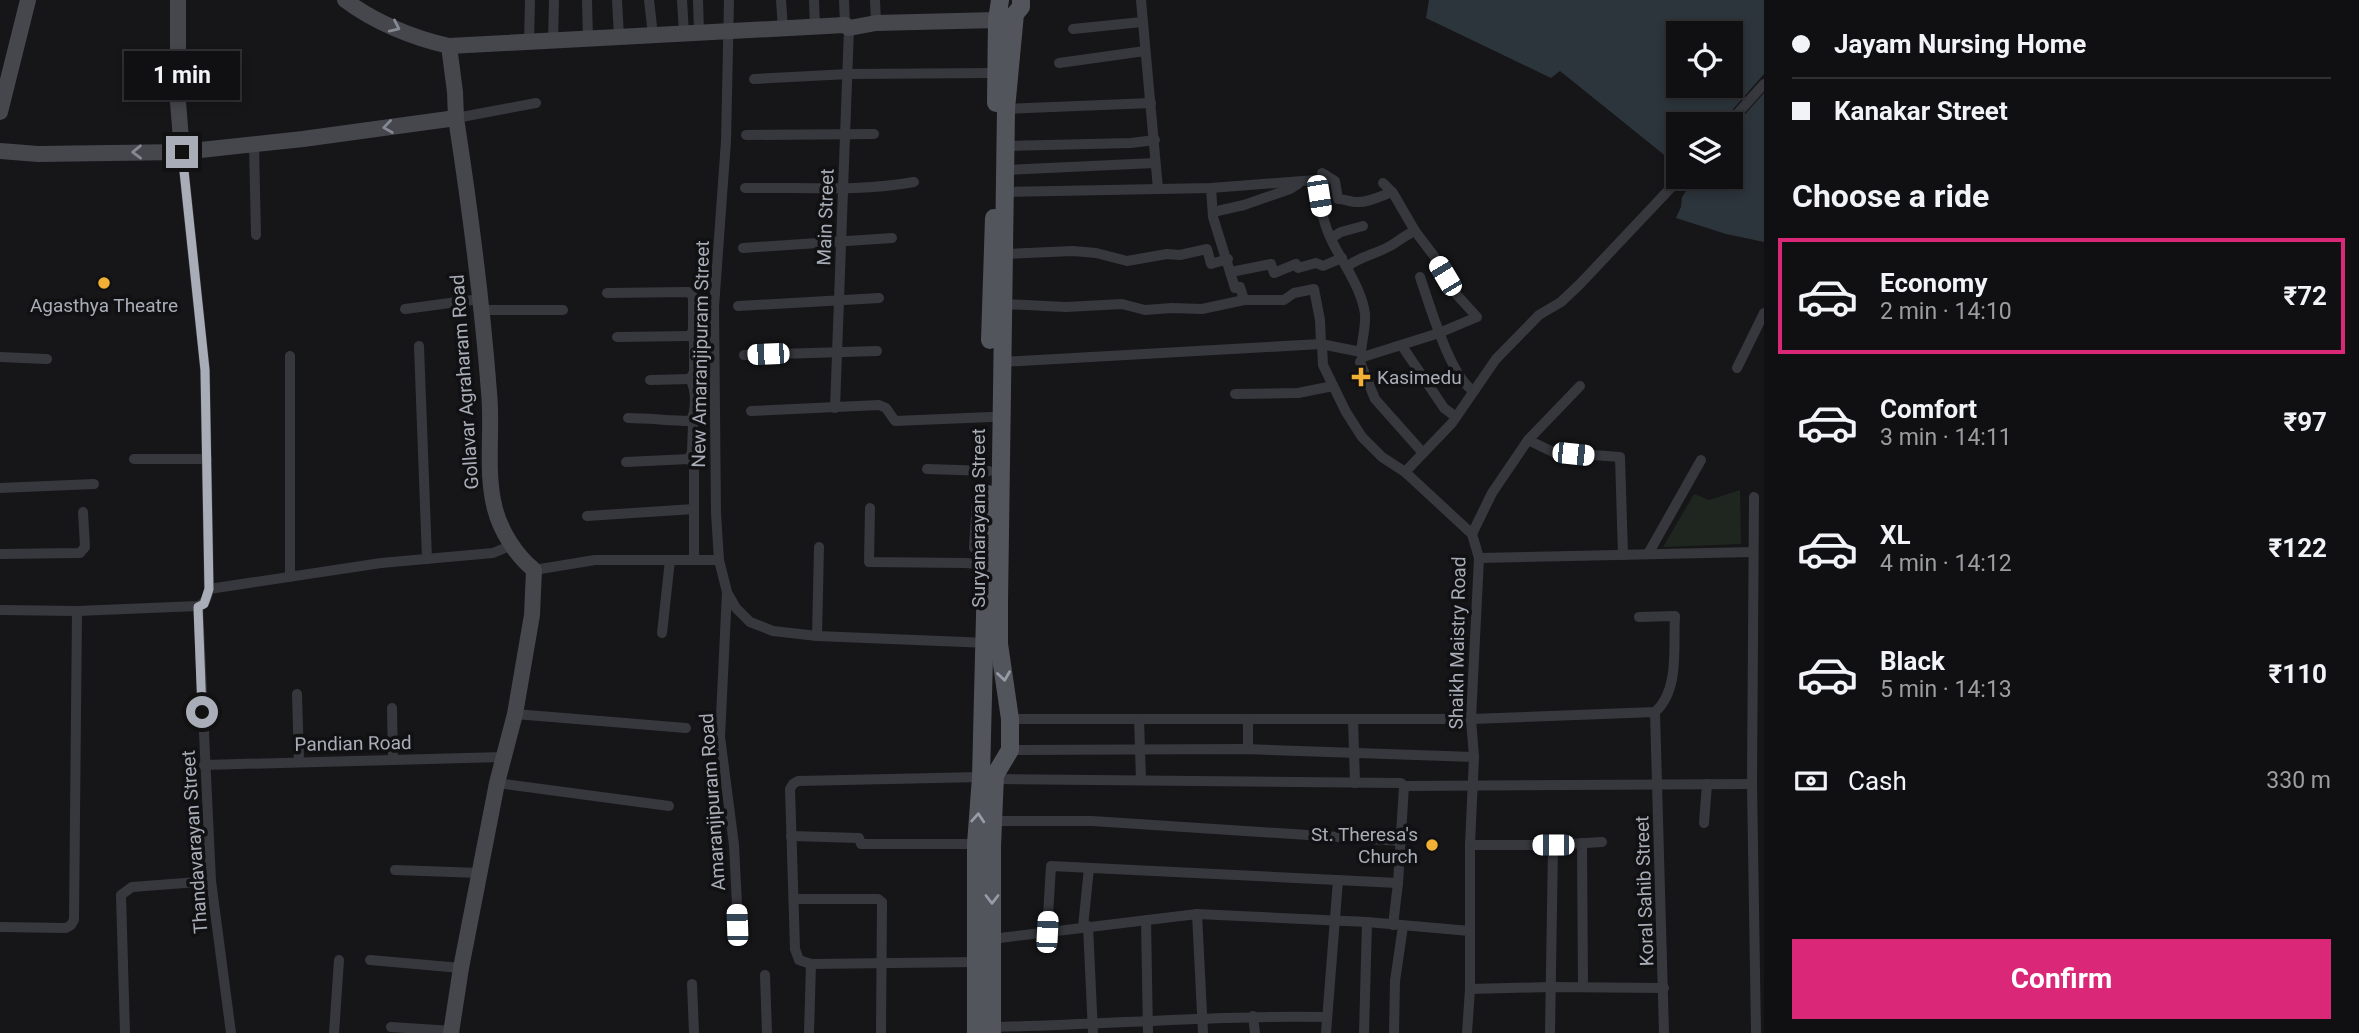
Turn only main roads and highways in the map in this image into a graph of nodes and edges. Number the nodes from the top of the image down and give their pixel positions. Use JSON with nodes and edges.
{"nodes":[{"id":1,"x":28,"y":0,"type":"edge"},
{"id":2,"x":178,"y":0,"type":"edge"},
{"id":3,"x":345,"y":0,"type":"edge"},
{"id":4,"x":1000,"y":0,"type":"edge"},
{"id":5,"x":1011,"y":11,"type":"edge"},
{"id":6,"x":449,"y":46,"type":"junction"},
{"id":7,"x":0,"y":112,"type":"edge"},
{"id":8,"x":456,"y":118,"type":"junction"},
{"id":9,"x":0,"y":151,"type":"edge"},
{"id":10,"x":182,"y":152,"type":"junction"},
{"id":11,"x":992,"y":643,"type":"junction"},
{"id":12,"x":988,"y":778,"type":"junction"},
{"id":13,"x":986,"y":1031,"type":"edge"},
{"id":14,"x":451,"y":1032,"type":"edge"}],
"edges":[{"from":1,"to":7,"type":"main road"},
{"from":2,"to":10,"type":"main road"},
{"from":3,"to":6,"type":"main road","one_way":true},
{"from":4,"to":5,"type":"main road","name":"Suryanarayana Street"},
{"from":5,"to":6,"type":"main road"},
{"from":5,"to":11,"type":"main road","name":"Suryanarayana Street"},
{"from":5,"to":11,"type":"main road","name":"Suryanarayana Street"},
{"from":6,"to":8,"type":"main road","name":"Gollavar Agraharam Road"},
{"from":8,"to":10,"type":"main road","one_way":true},
{"from":8,"to":14,"type":"main road","name":"Gollavar Agraharam Road"},
{"from":10,"to":9,"type":"main road","one_way":true},
{"from":11,"to":12,"type":"main road","name":"Suryanarayana Street"},
{"from":11,"to":12,"type":"main road","name":"Suryanarayana Street","one_way":true},
{"from":12,"to":13,"type":"main road","name":"Suryanarayana Street","one_way":true},
{"from":13,"to":12,"type":"main road","name":"Suryanarayana Street","one_way":true}]}
